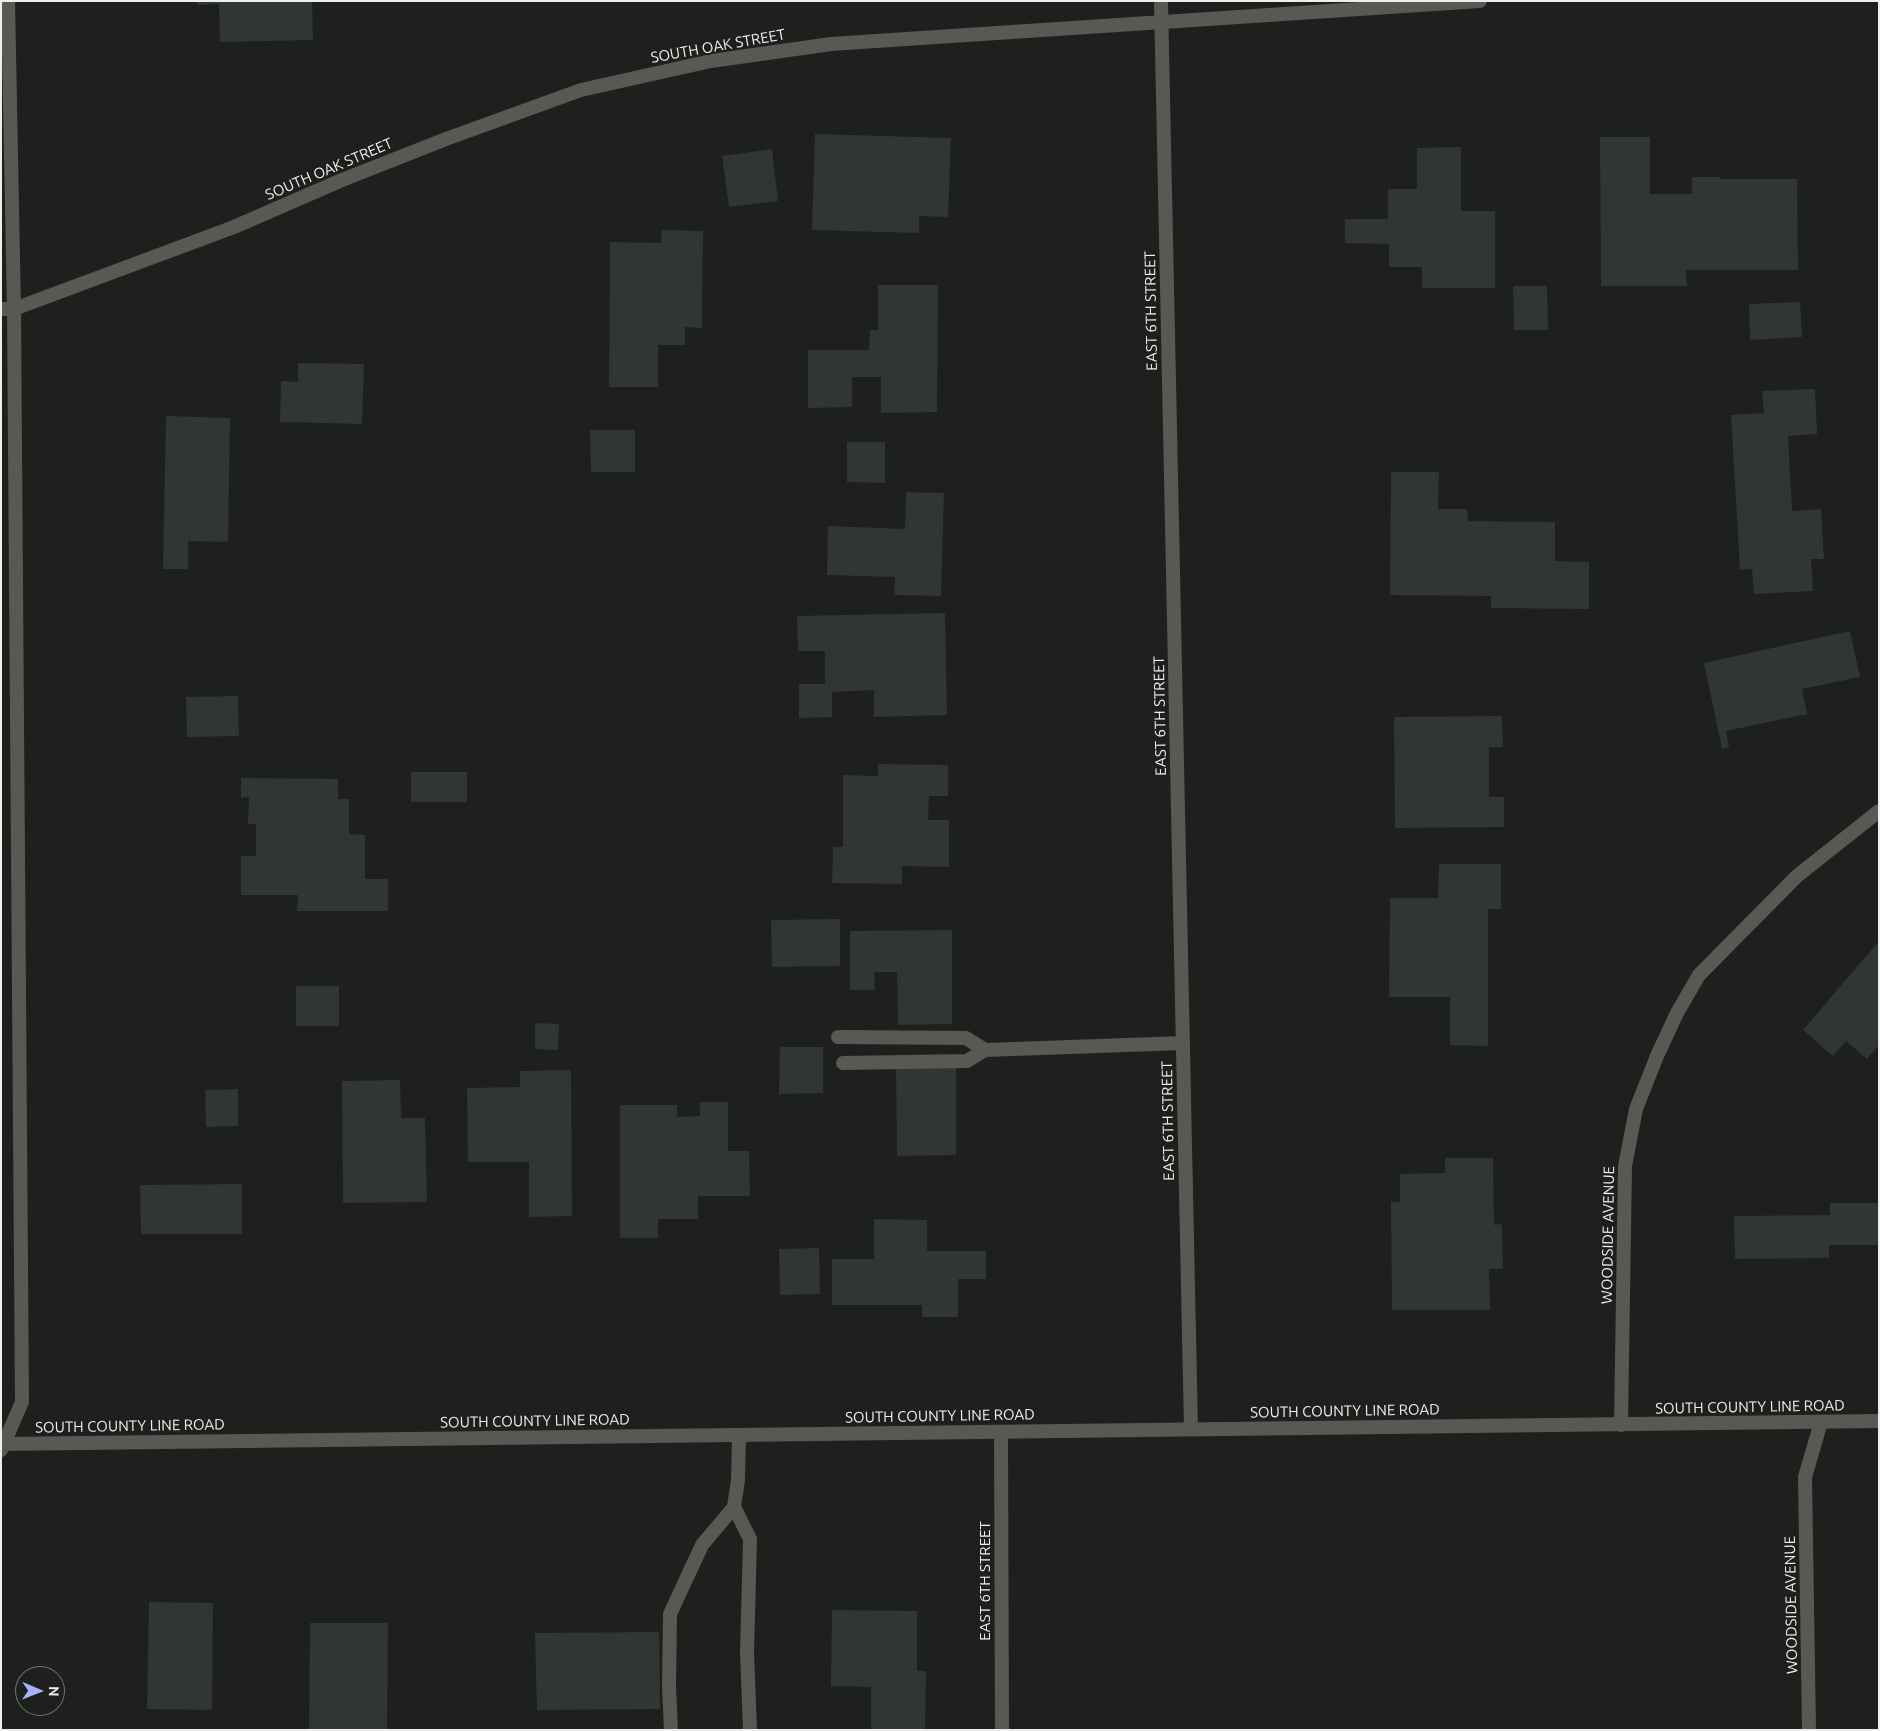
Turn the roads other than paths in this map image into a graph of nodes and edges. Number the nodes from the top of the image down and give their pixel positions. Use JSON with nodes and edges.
{"nodes":[{"id":1,"x":8,"y":1,"type":"edge"},
{"id":2,"x":1161,"y":1,"type":"edge"},
{"id":3,"x":1480,"y":1,"type":"edge"},
{"id":4,"x":1162,"y":21,"type":"junction"},
{"id":5,"x":7,"y":309,"type":"edge"},
{"id":6,"x":1879,"y":811,"type":"edge"},
{"id":7,"x":838,"y":1037,"type":"dead end"},
{"id":8,"x":1183,"y":1043,"type":"junction"},
{"id":9,"x":985,"y":1050,"type":"junction"},
{"id":10,"x":843,"y":1063,"type":"dead end"},
{"id":11,"x":1879,"y":1421,"type":"edge"},
{"id":12,"x":1821,"y":1422,"type":"junction"},
{"id":13,"x":1621,"y":1425,"type":"junction"},
{"id":14,"x":1190,"y":1430,"type":"junction"},
{"id":15,"x":1001,"y":1432,"type":"junction"},
{"id":16,"x":739,"y":1435,"type":"junction"},
{"id":17,"x":2,"y":1446,"type":"edge"},
{"id":18,"x":734,"y":1507,"type":"junction"},
{"id":19,"x":671,"y":1730,"type":"edge"},
{"id":20,"x":750,"y":1730,"type":"edge"},
{"id":21,"x":1002,"y":1730,"type":"edge"},
{"id":22,"x":1809,"y":1730,"type":"edge"}],
"edges":[{"from":1,"to":5,"type":"street"},
{"from":2,"to":4,"type":"street","name":"EAST 6TH STREET"},
{"from":3,"to":4,"type":"street","name":"SOUTH OAK STREET"},
{"from":4,"to":5,"type":"street","name":"SOUTH OAK STREET"},
{"from":4,"to":8,"type":"street","name":"EAST 6TH STREET"},
{"from":5,"to":17,"type":"street"},
{"from":6,"to":13,"type":"street","name":"WOODSIDE AVENUE"},
{"from":7,"to":9,"type":"street"},
{"from":8,"to":9,"type":"street"},
{"from":8,"to":14,"type":"street","name":"EAST 6TH STREET"},
{"from":9,"to":10,"type":"street"},
{"from":11,"to":12,"type":"street","name":"SOUTH COUNTY LINE ROAD"},
{"from":12,"to":13,"type":"street","name":"SOUTH COUNTY LINE ROAD"},
{"from":12,"to":22,"type":"street","name":"WOODSIDE AVENUE"},
{"from":13,"to":14,"type":"street","name":"SOUTH COUNTY LINE ROAD"},
{"from":14,"to":15,"type":"street","name":"SOUTH COUNTY LINE ROAD"},
{"from":15,"to":16,"type":"street","name":"SOUTH COUNTY LINE ROAD"},
{"from":15,"to":21,"type":"street","name":"EAST 6TH STREET"},
{"from":16,"to":17,"type":"street","name":"SOUTH COUNTY LINE ROAD"},
{"from":16,"to":18,"type":"street"},
{"from":18,"to":19,"type":"street"},
{"from":18,"to":20,"type":"street"}]}
